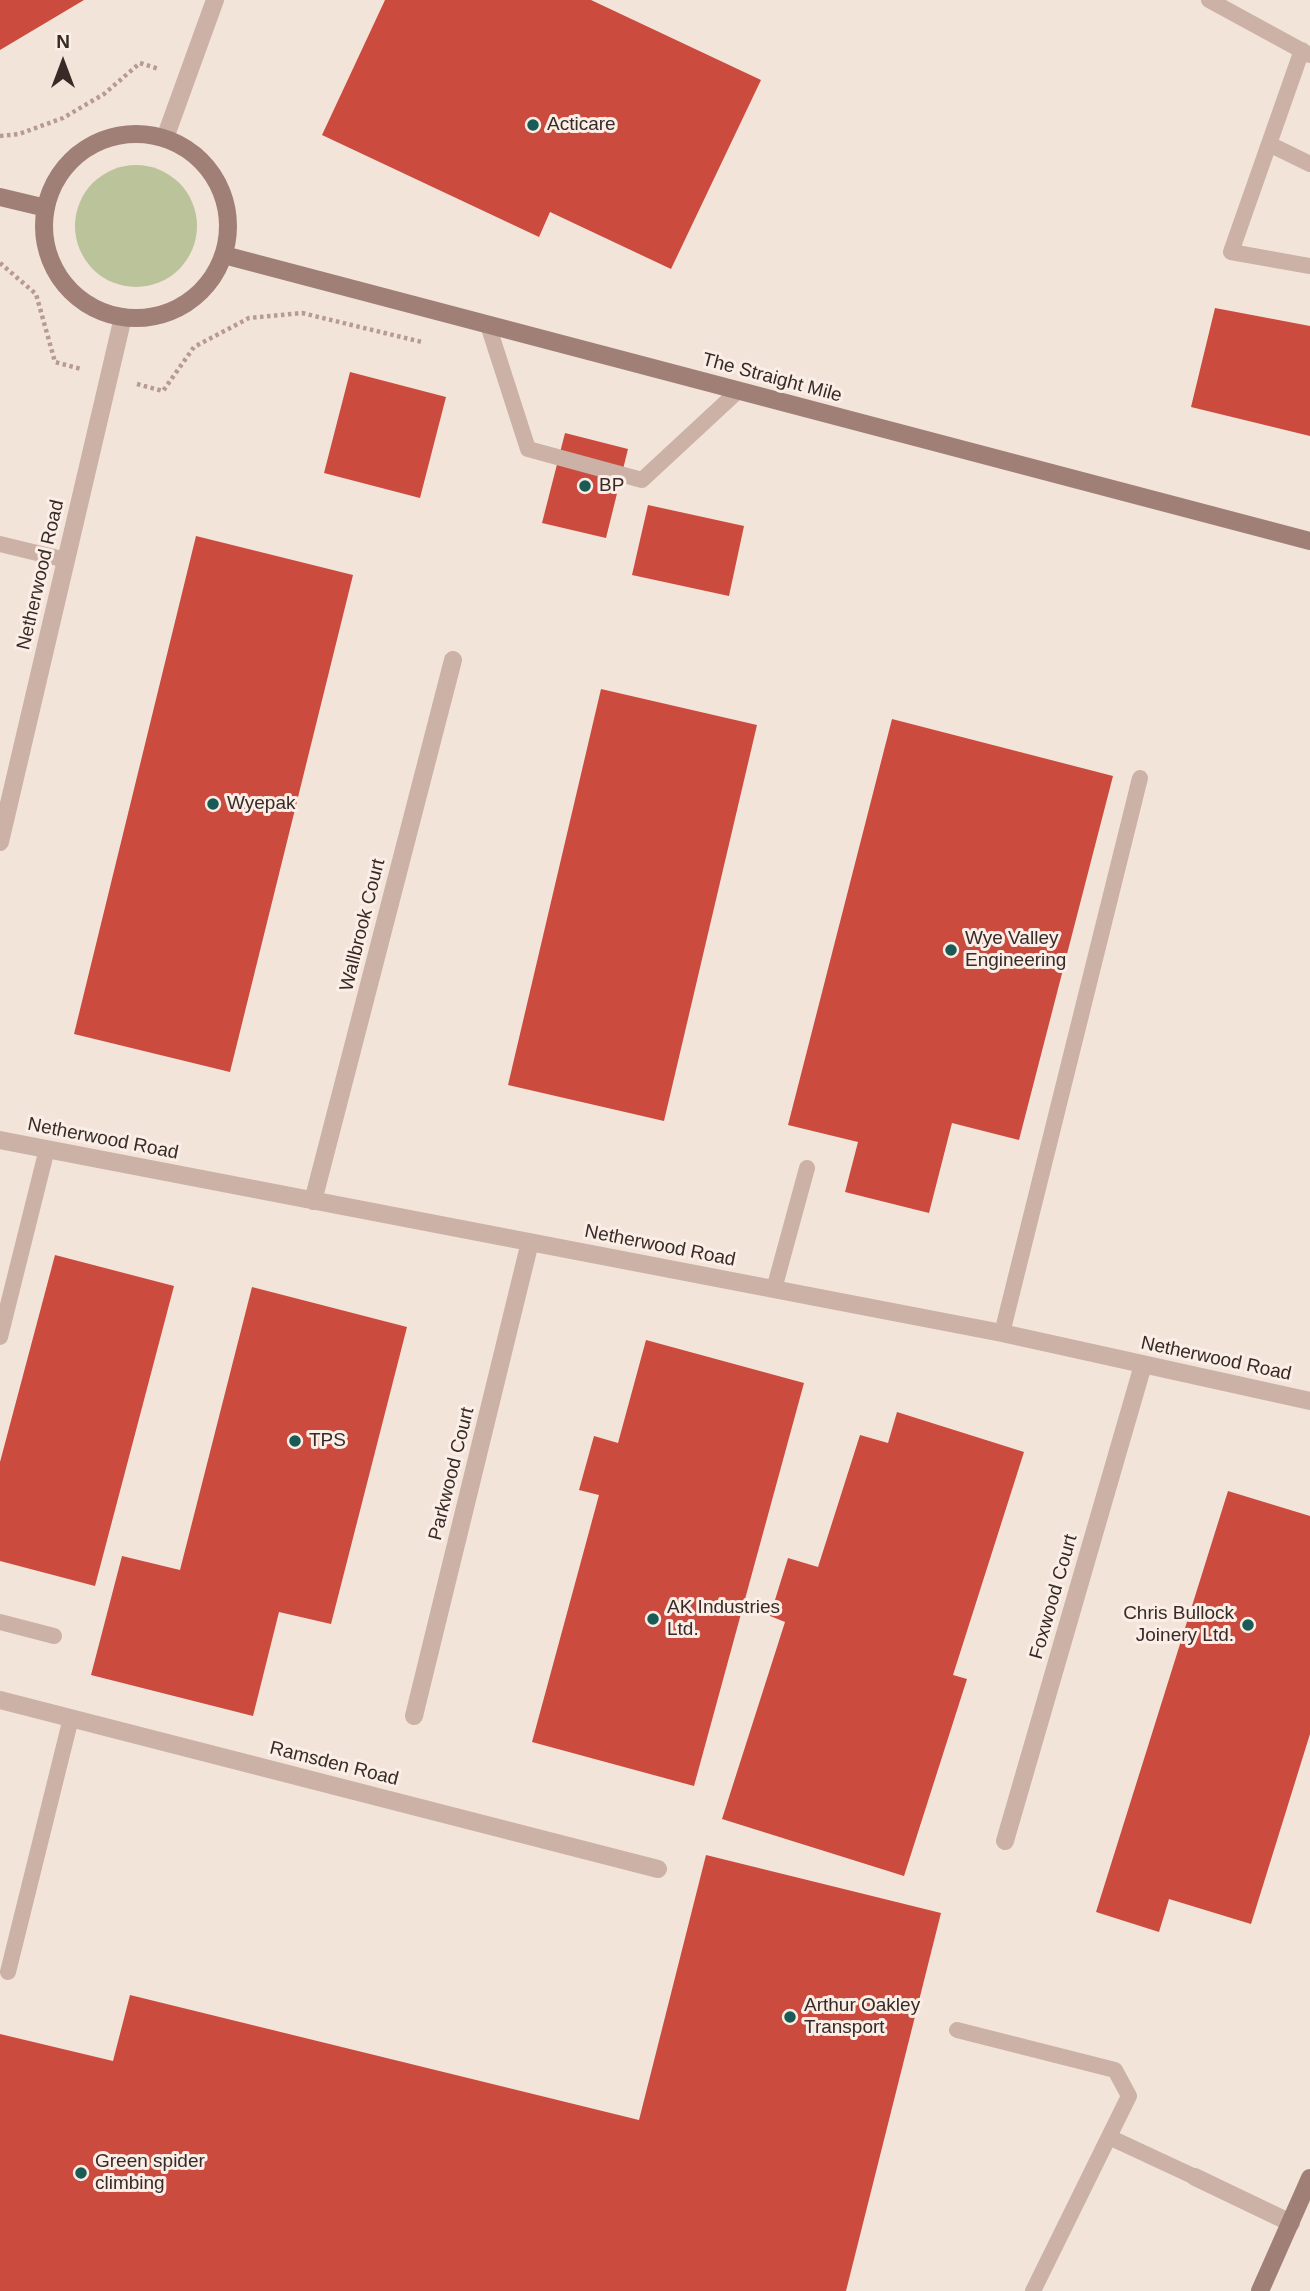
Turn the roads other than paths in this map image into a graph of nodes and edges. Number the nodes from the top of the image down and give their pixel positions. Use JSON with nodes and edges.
{"nodes":[{"id":1,"x":215,"y":0,"type":"edge"},
{"id":2,"x":1209,"y":0,"type":"edge"},
{"id":3,"x":1306,"y":52,"type":"edge"},
{"id":4,"x":165,"y":138,"type":"junction"},
{"id":5,"x":1269,"y":144,"type":"junction"},
{"id":6,"x":1310,"y":164,"type":"edge"},
{"id":7,"x":0,"y":197,"type":"edge"},
{"id":8,"x":46,"y":208,"type":"junction"},
{"id":9,"x":224,"y":255,"type":"junction"},
{"id":10,"x":1310,"y":266,"type":"edge"},
{"id":11,"x":123,"y":317,"type":"junction"},
{"id":12,"x":488,"y":324,"type":"junction"},
{"id":13,"x":738,"y":391,"type":"junction"},
{"id":14,"x":1310,"y":541,"type":"edge"},
{"id":15,"x":0,"y":544,"type":"edge"},
{"id":16,"x":66,"y":559,"type":"junction"},
{"id":17,"x":453,"y":660,"type":"dead end"},
{"id":18,"x":1140,"y":778,"type":"dead end"},
{"id":19,"x":0,"y":842,"type":"edge"},
{"id":20,"x":0,"y":1140,"type":"edge"},
{"id":21,"x":47,"y":1149,"type":"junction"},
{"id":22,"x":807,"y":1168,"type":"dead end"},
{"id":23,"x":313,"y":1201,"type":"junction"},
{"id":24,"x":530,"y":1242,"type":"junction"},
{"id":25,"x":774,"y":1289,"type":"junction"},
{"id":26,"x":1002,"y":1333,"type":"junction"},
{"id":27,"x":0,"y":1336,"type":"edge"},
{"id":28,"x":1143,"y":1365,"type":"junction"},
{"id":29,"x":1310,"y":1401,"type":"edge"},
{"id":30,"x":0,"y":1622,"type":"edge"},
{"id":31,"x":54,"y":1636,"type":"dead end"},
{"id":32,"x":0,"y":1700,"type":"edge"},
{"id":33,"x":414,"y":1716,"type":"dead end"},
{"id":34,"x":71,"y":1718,"type":"junction"},
{"id":35,"x":1005,"y":1841,"type":"dead end"},
{"id":36,"x":659,"y":1869,"type":"dead end"},
{"id":37,"x":8,"y":1972,"type":"dead end"},
{"id":38,"x":957,"y":2031,"type":"dead end"},
{"id":39,"x":1109,"y":2137,"type":"junction"},
{"id":40,"x":1195,"y":2177,"type":"joint"},
{"id":41,"x":1310,"y":2178,"type":"edge"},
{"id":42,"x":1291,"y":2223,"type":"junction"},
{"id":43,"x":1033,"y":2291,"type":"edge"},
{"id":44,"x":1260,"y":2291,"type":"edge"}],
"edges":[{"from":1,"to":4,"type":"street"},
{"from":2,"to":3,"type":"lane"},
{"from":3,"to":5,"type":"lane"},
{"from":4,"to":8,"type":"street"},
{"from":4,"to":9,"type":"street"},
{"from":5,"to":6,"type":"lane"},
{"from":5,"to":10,"type":"lane"},
{"from":7,"to":8,"type":"street"},
{"from":8,"to":11,"type":"street"},
{"from":9,"to":11,"type":"street"},
{"from":9,"to":12,"type":"street","name":"The Straight Mile"},
{"from":11,"to":16,"type":"street","name":"Netherwood Road"},
{"from":12,"to":13,"type":"street","name":"The Straight Mile"},
{"from":12,"to":13,"type":"lane"},
{"from":13,"to":14,"type":"street","name":"The Straight Mile"},
{"from":15,"to":16,"type":"lane"},
{"from":16,"to":19,"type":"street","name":"Netherwood Road"},
{"from":17,"to":23,"type":"street","name":"Wallbrook Court"},
{"from":18,"to":26,"type":"lane"},
{"from":20,"to":21,"type":"street","name":"Netherwood Road"},
{"from":21,"to":23,"type":"street","name":"Netherwood Road"},
{"from":21,"to":27,"type":"lane"},
{"from":22,"to":25,"type":"lane"},
{"from":23,"to":24,"type":"street","name":"Netherwood Road"},
{"from":24,"to":25,"type":"street","name":"Netherwood Road"},
{"from":24,"to":33,"type":"street","name":"Parkwood Court"},
{"from":25,"to":26,"type":"street","name":"Netherwood Road"},
{"from":26,"to":28,"type":"street","name":"Netherwood Road"},
{"from":28,"to":29,"type":"street","name":"Netherwood Road"},
{"from":28,"to":35,"type":"street","name":"Foxwood Court"},
{"from":30,"to":31,"type":"lane"},
{"from":32,"to":34,"type":"street","name":"Ramsden Road"},
{"from":34,"to":36,"type":"street","name":"Ramsden Road"},
{"from":34,"to":37,"type":"lane"},
{"from":38,"to":39,"type":"lane"},
{"from":39,"to":40,"type":"lane"},
{"from":39,"to":43,"type":"lane"},
{"from":40,"to":42,"type":"street"},
{"from":41,"to":42,"type":"street"},
{"from":42,"to":44,"type":"street"}]}
